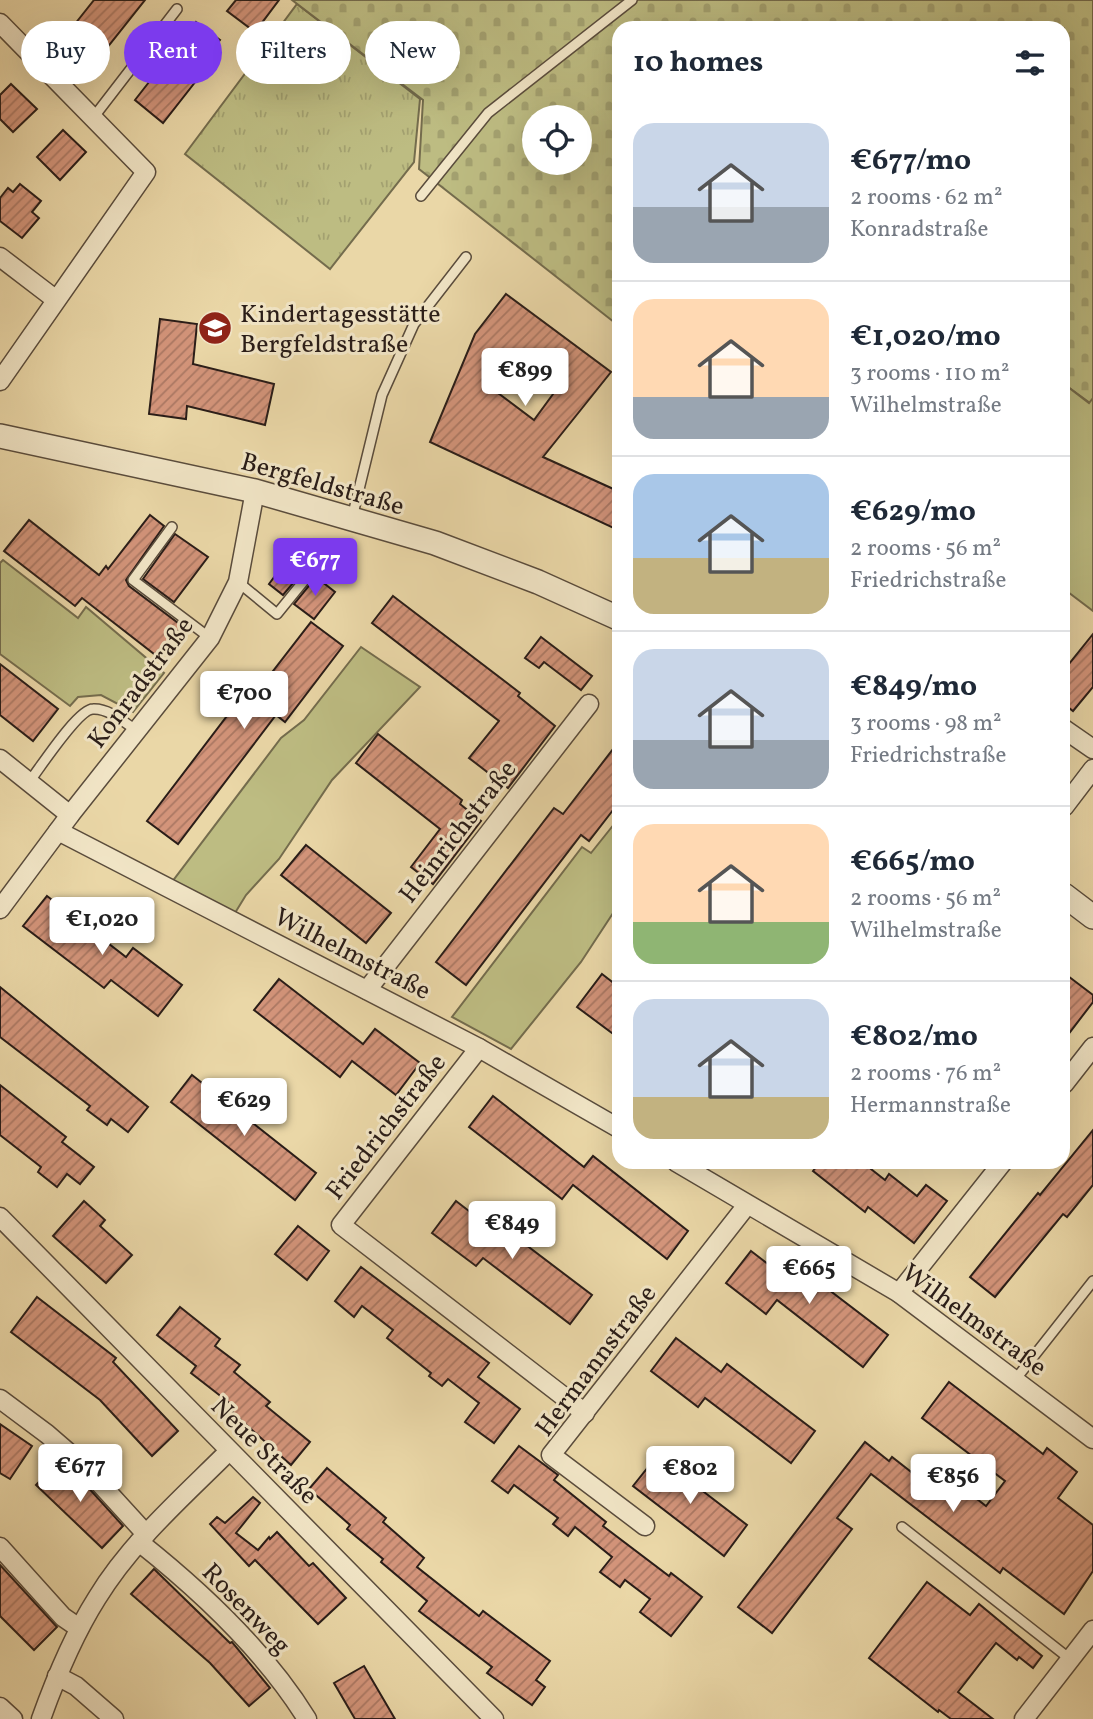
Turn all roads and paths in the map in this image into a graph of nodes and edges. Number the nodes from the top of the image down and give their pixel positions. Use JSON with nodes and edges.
{"nodes":[{"id":1,"x":632,"y":0,"type":"edge"},
{"id":2,"x":177,"y":9,"type":"dead end"},
{"id":3,"x":0,"y":23,"type":"edge"},
{"id":4,"x":93,"y":118,"type":"junction"},
{"id":5,"x":421,"y":195,"type":"dead end"},
{"id":6,"x":0,"y":257,"type":"edge"},
{"id":7,"x":466,"y":257,"type":"dead end"},
{"id":8,"x":55,"y":299,"type":"junction"},
{"id":9,"x":0,"y":381,"type":"edge"},
{"id":10,"x":0,"y":436,"type":"edge"},
{"id":11,"x":255,"y":491,"type":"junction"},
{"id":12,"x":351,"y":520,"type":"junction"},
{"id":13,"x":172,"y":527,"type":"dead end"},
{"id":14,"x":320,"y":561,"type":"dead end"},
{"id":15,"x":238,"y":582,"type":"junction"},
{"id":16,"x":612,"y":615,"type":"edge"},
{"id":17,"x":210,"y":638,"type":"junction"},
{"id":18,"x":589,"y":704,"type":"dead end"},
{"id":19,"x":137,"y":731,"type":"junction"},
{"id":20,"x":1070,"y":733,"type":"edge"},
{"id":21,"x":1093,"y":749,"type":"edge"},
{"id":22,"x":0,"y":759,"type":"edge"},
{"id":23,"x":1093,"y":769,"type":"edge"},
{"id":24,"x":29,"y":782,"type":"junction"},
{"id":25,"x":1070,"y":799,"type":"edge"},
{"id":26,"x":70,"y":815,"type":"junction"},
{"id":27,"x":58,"y":831,"type":"junction"},
{"id":28,"x":1070,"y":900,"type":"edge"},
{"id":29,"x":0,"y":909,"type":"edge"},
{"id":30,"x":1093,"y":917,"type":"edge"},
{"id":31,"x":368,"y":990,"type":"junction"},
{"id":32,"x":1093,"y":1047,"type":"edge"},
{"id":33,"x":479,"y":1048,"type":"junction"},
{"id":34,"x":1070,"y":1076,"type":"edge"},
{"id":35,"x":612,"y":1124,"type":"edge"},
{"id":36,"x":688,"y":1169,"type":"edge"},
{"id":37,"x":997,"y":1169,"type":"edge"},
{"id":38,"x":747,"y":1205,"type":"junction"},
{"id":39,"x":0,"y":1217,"type":"edge"},
{"id":40,"x":1093,"y":1281,"type":"edge"},
{"id":41,"x":899,"y":1293,"type":"junction"},
{"id":42,"x":1016,"y":1380,"type":"junction"},
{"id":43,"x":0,"y":1399,"type":"edge"},
{"id":44,"x":585,"y":1413,"type":"junction"},
{"id":45,"x":1093,"y":1439,"type":"edge"},
{"id":46,"x":229,"y":1451,"type":"junction"},
{"id":47,"x":645,"y":1526,"type":"dead end"},
{"id":48,"x":902,"y":1527,"type":"dead end"},
{"id":49,"x":143,"y":1538,"type":"junction"},
{"id":50,"x":0,"y":1548,"type":"edge"},
{"id":51,"x":79,"y":1628,"type":"junction"},
{"id":52,"x":1093,"y":1630,"type":"edge"},
{"id":53,"x":1070,"y":1660,"type":"junction"},
{"id":54,"x":57,"y":1676,"type":"junction"},
{"id":55,"x":0,"y":1707,"type":"edge"},
{"id":56,"x":13,"y":1719,"type":"edge"},
{"id":57,"x":41,"y":1719,"type":"edge"},
{"id":58,"x":114,"y":1719,"type":"edge"},
{"id":59,"x":307,"y":1719,"type":"edge"},
{"id":60,"x":494,"y":1719,"type":"edge"},
{"id":61,"x":1024,"y":1719,"type":"edge"}],
"edges":[{"from":1,"to":5,"type":"lane"},
{"from":2,"to":4,"type":"lane"},
{"from":3,"to":4,"type":"street"},
{"from":4,"to":8,"type":"street"},
{"from":6,"to":8,"type":"street"},
{"from":7,"to":12,"type":"lane"},
{"from":8,"to":9,"type":"street"},
{"from":10,"to":11,"type":"street","name":"Bergfeldstraße"},
{"from":11,"to":12,"type":"street","name":"Bergfeldstraße"},
{"from":11,"to":15,"type":"street","name":"Konradstraße"},
{"from":12,"to":16,"type":"street","name":"Bergfeldstraße"},
{"from":13,"to":17,"type":"lane"},
{"from":14,"to":15,"type":"lane"},
{"from":15,"to":17,"type":"street","name":"Konradstraße"},
{"from":17,"to":19,"type":"street","name":"Konradstraße"},
{"from":18,"to":31,"type":"street","name":"Heinrichstraße"},
{"from":19,"to":24,"type":"lane"},
{"from":19,"to":26,"type":"street","name":"Konradstraße"},
{"from":20,"to":21,"type":"street"},
{"from":22,"to":24,"type":"street"},
{"from":23,"to":25,"type":"street"},
{"from":24,"to":26,"type":"street"},
{"from":26,"to":27,"type":"street","name":"Konradstraße"},
{"from":27,"to":29,"type":"street","name":"Konradstraße"},
{"from":27,"to":31,"type":"street","name":"Wilhelmstraße"},
{"from":28,"to":30,"type":"street"},
{"from":31,"to":33,"type":"street","name":"Wilhelmstraße"},
{"from":32,"to":34,"type":"street"},
{"from":33,"to":35,"type":"street","name":"Wilhelmstraße"},
{"from":33,"to":44,"type":"street","name":"Friedrichstraße"},
{"from":36,"to":38,"type":"street","name":"Wilhelmstraße"},
{"from":37,"to":41,"type":"street"},
{"from":38,"to":41,"type":"street","name":"Wilhelmstraße"},
{"from":38,"to":44,"type":"street","name":"Hermannstraße"},
{"from":39,"to":46,"type":"street","name":"Neue Straße"},
{"from":40,"to":42,"type":"lane"},
{"from":41,"to":42,"type":"street","name":"Wilhelmstraße"},
{"from":42,"to":45,"type":"street","name":"Wilhelmstraße"},
{"from":43,"to":49,"type":"street","name":"Rosenweg"},
{"from":44,"to":47,"type":"street","name":"Hermannstraße"},
{"from":46,"to":49,"type":"street"},
{"from":46,"to":60,"type":"street","name":"Neue Straße"},
{"from":48,"to":53,"type":"lane"},
{"from":49,"to":51,"type":"street"},
{"from":49,"to":59,"type":"street","name":"Rosenweg"},
{"from":50,"to":51,"type":"street"},
{"from":51,"to":54,"type":"street"},
{"from":52,"to":53,"type":"street"},
{"from":53,"to":61,"type":"street"},
{"from":54,"to":57,"type":"street"},
{"from":54,"to":58,"type":"street"},
{"from":55,"to":56,"type":"street"}]}
